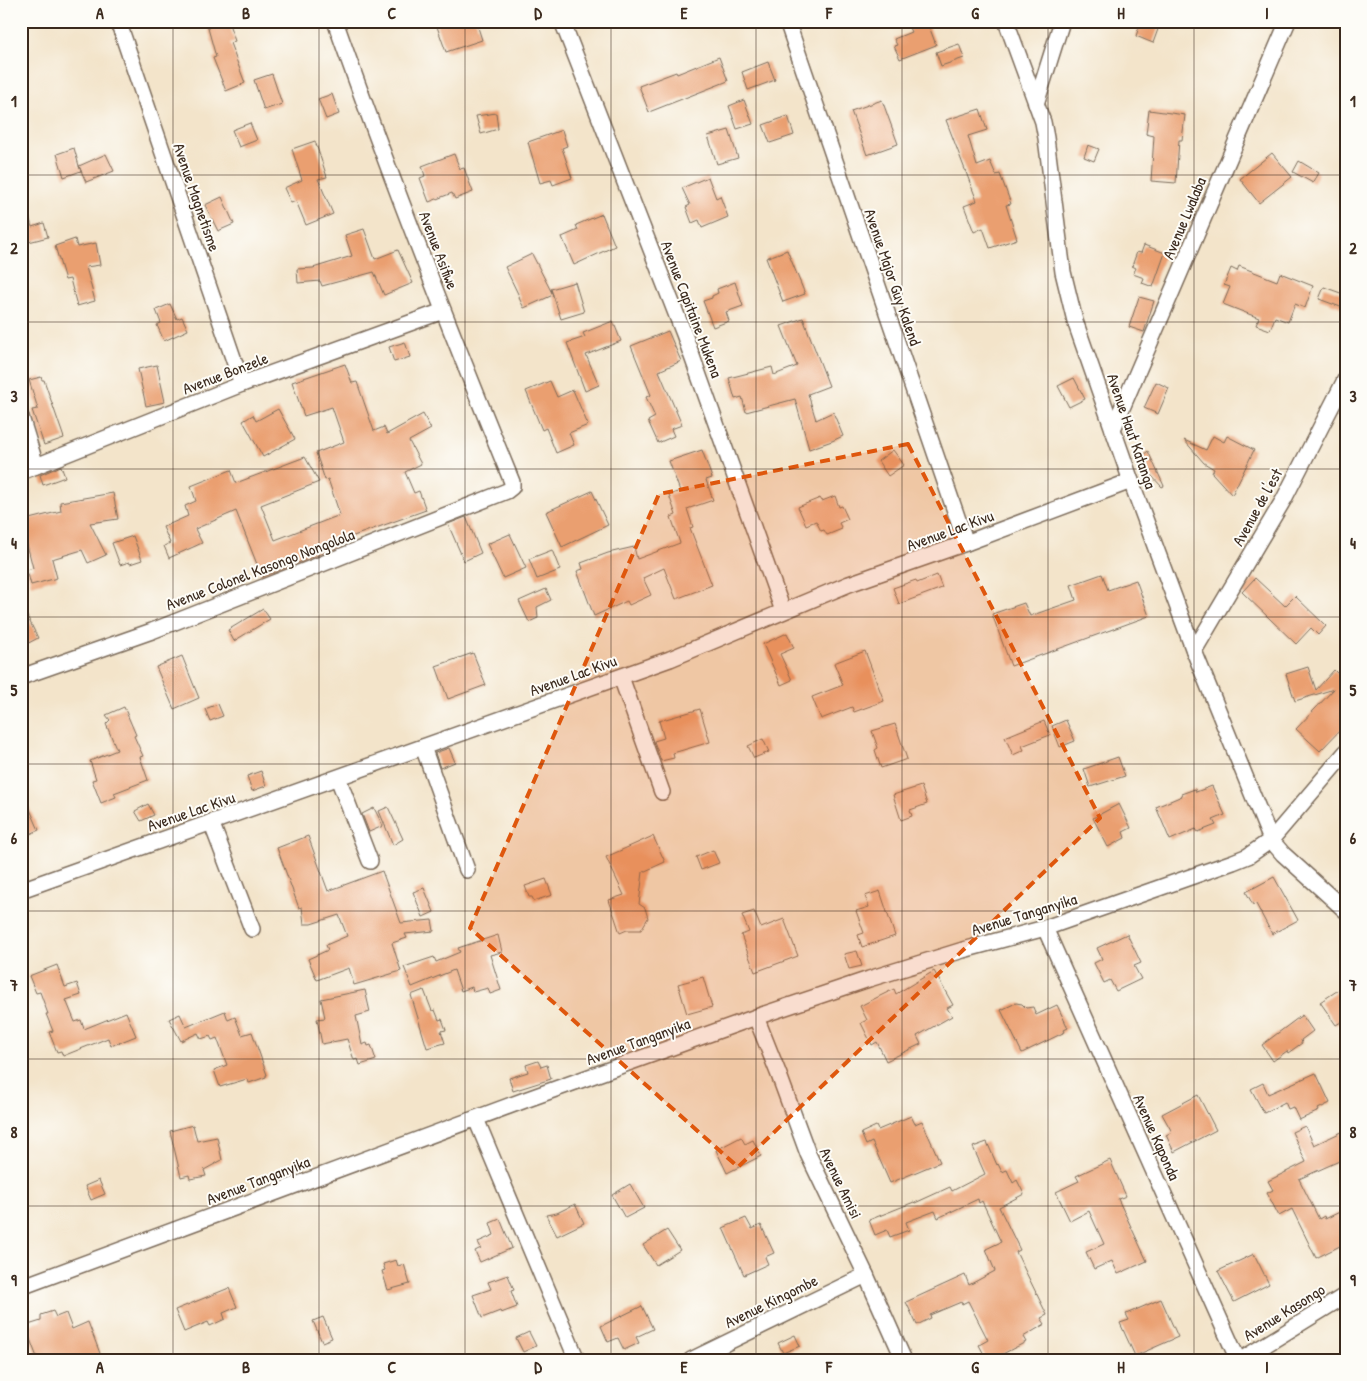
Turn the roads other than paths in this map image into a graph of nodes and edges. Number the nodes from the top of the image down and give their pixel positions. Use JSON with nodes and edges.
{"nodes":[{"id":1,"x":118,"y":21,"type":"edge"},
{"id":2,"x":336,"y":21,"type":"edge"},
{"id":3,"x":562,"y":21,"type":"edge"},
{"id":4,"x":787,"y":21,"type":"edge"},
{"id":5,"x":1006,"y":21,"type":"edge"},
{"id":6,"x":1062,"y":21,"type":"edge"},
{"id":7,"x":1288,"y":21,"type":"edge"},
{"id":8,"x":1036,"y":104,"type":"junction"},
{"id":9,"x":443,"y":311,"type":"junction"},
{"id":10,"x":1346,"y":378,"type":"edge"},
{"id":11,"x":242,"y":384,"type":"junction"},
{"id":12,"x":21,"y":417,"type":"edge"},
{"id":13,"x":1113,"y":429,"type":"junction"},
{"id":14,"x":36,"y":466,"type":"junction"},
{"id":15,"x":21,"y":472,"type":"edge"},
{"id":16,"x":1131,"y":481,"type":"junction"},
{"id":17,"x":510,"y":489,"type":"joint"},
{"id":18,"x":966,"y":543,"type":"junction"},
{"id":19,"x":783,"y":611,"type":"junction"},
{"id":20,"x":1194,"y":651,"type":"junction"},
{"id":21,"x":21,"y":676,"type":"edge"},
{"id":22,"x":621,"y":677,"type":"junction"},
{"id":23,"x":423,"y":747,"type":"junction"},
{"id":24,"x":1346,"y":752,"type":"edge"},
{"id":25,"x":338,"y":778,"type":"junction"},
{"id":26,"x":662,"y":792,"type":"dead end"},
{"id":27,"x":211,"y":822,"type":"junction"},
{"id":28,"x":1270,"y":840,"type":"junction"},
{"id":29,"x":370,"y":861,"type":"dead end"},
{"id":30,"x":467,"y":870,"type":"dead end"},
{"id":31,"x":21,"y":890,"type":"edge"},
{"id":32,"x":1346,"y":911,"type":"edge"},
{"id":33,"x":1045,"y":928,"type":"junction"},
{"id":34,"x":252,"y":929,"type":"dead end"},
{"id":35,"x":756,"y":1017,"type":"junction"},
{"id":36,"x":476,"y":1119,"type":"junction"},
{"id":37,"x":866,"y":1275,"type":"junction"},
{"id":38,"x":21,"y":1287,"type":"edge"},
{"id":39,"x":1346,"y":1294,"type":"edge"},
{"id":40,"x":577,"y":1360,"type":"edge"},
{"id":41,"x":692,"y":1360,"type":"edge"},
{"id":42,"x":904,"y":1360,"type":"edge"},
{"id":43,"x":1240,"y":1360,"type":"edge"}],
"edges":[{"from":1,"to":11,"type":"street","name":"Avenue Magnetisme"},
{"from":2,"to":9,"type":"street","name":"Avenue Asifiwe"},
{"from":3,"to":19,"type":"street","name":"Avenue Capitaine Mukena"},
{"from":4,"to":18,"type":"street","name":"Avenue Major Guy Kalend"},
{"from":5,"to":8,"type":"street","name":"Avenue Haut Katanga"},
{"from":6,"to":8,"type":"street"},
{"from":7,"to":13,"type":"street","name":"Avenue Lwalaba"},
{"from":8,"to":13,"type":"street","name":"Avenue Haut Katanga"},
{"from":9,"to":11,"type":"street","name":"Avenue Bonzele"},
{"from":9,"to":17,"type":"street","name":"Avenue Asifiwe"},
{"from":10,"to":20,"type":"street","name":"Avenue de l'est"},
{"from":11,"to":14,"type":"street","name":"Avenue Bonzele"},
{"from":12,"to":14,"type":"street"},
{"from":13,"to":16,"type":"street","name":"Avenue Haut Katanga"},
{"from":14,"to":15,"type":"street","name":"Avenue Bonzele"},
{"from":16,"to":18,"type":"street","name":"Avenue Lac Kivu"},
{"from":16,"to":20,"type":"street","name":"Avenue Haut Katanga"},
{"from":17,"to":21,"type":"street","name":"Avenue Colonel Kasongo Nongolola"},
{"from":18,"to":19,"type":"street","name":"Avenue Lac Kivu"},
{"from":19,"to":22,"type":"street","name":"Avenue Lac Kivu"},
{"from":20,"to":28,"type":"street","name":"Avenue Haut Katanga"},
{"from":22,"to":23,"type":"street","name":"Avenue Lac Kivu"},
{"from":22,"to":26,"type":"street"},
{"from":23,"to":25,"type":"street","name":"Avenue Lac Kivu"},
{"from":23,"to":30,"type":"street"},
{"from":24,"to":28,"type":"street","name":"Avenue Tanganyika"},
{"from":25,"to":27,"type":"street","name":"Avenue Lac Kivu"},
{"from":25,"to":29,"type":"street"},
{"from":27,"to":31,"type":"street","name":"Avenue Lac Kivu"},
{"from":27,"to":34,"type":"street"},
{"from":28,"to":32,"type":"street"},
{"from":28,"to":33,"type":"street","name":"Avenue Tanganyika"},
{"from":33,"to":35,"type":"street","name":"Avenue Tanganyika"},
{"from":33,"to":43,"type":"street","name":"Avenue Kaponda"},
{"from":35,"to":36,"type":"street","name":"Avenue Tanganyika"},
{"from":35,"to":37,"type":"street","name":"Avenue Amisi"},
{"from":36,"to":38,"type":"street","name":"Avenue Tanganyika"},
{"from":36,"to":40,"type":"street"},
{"from":37,"to":41,"type":"street","name":"Avenue Kingombe"},
{"from":37,"to":42,"type":"street","name":"Avenue Amisi"},
{"from":39,"to":43,"type":"street","name":"Avenue Kasongo"}]}
